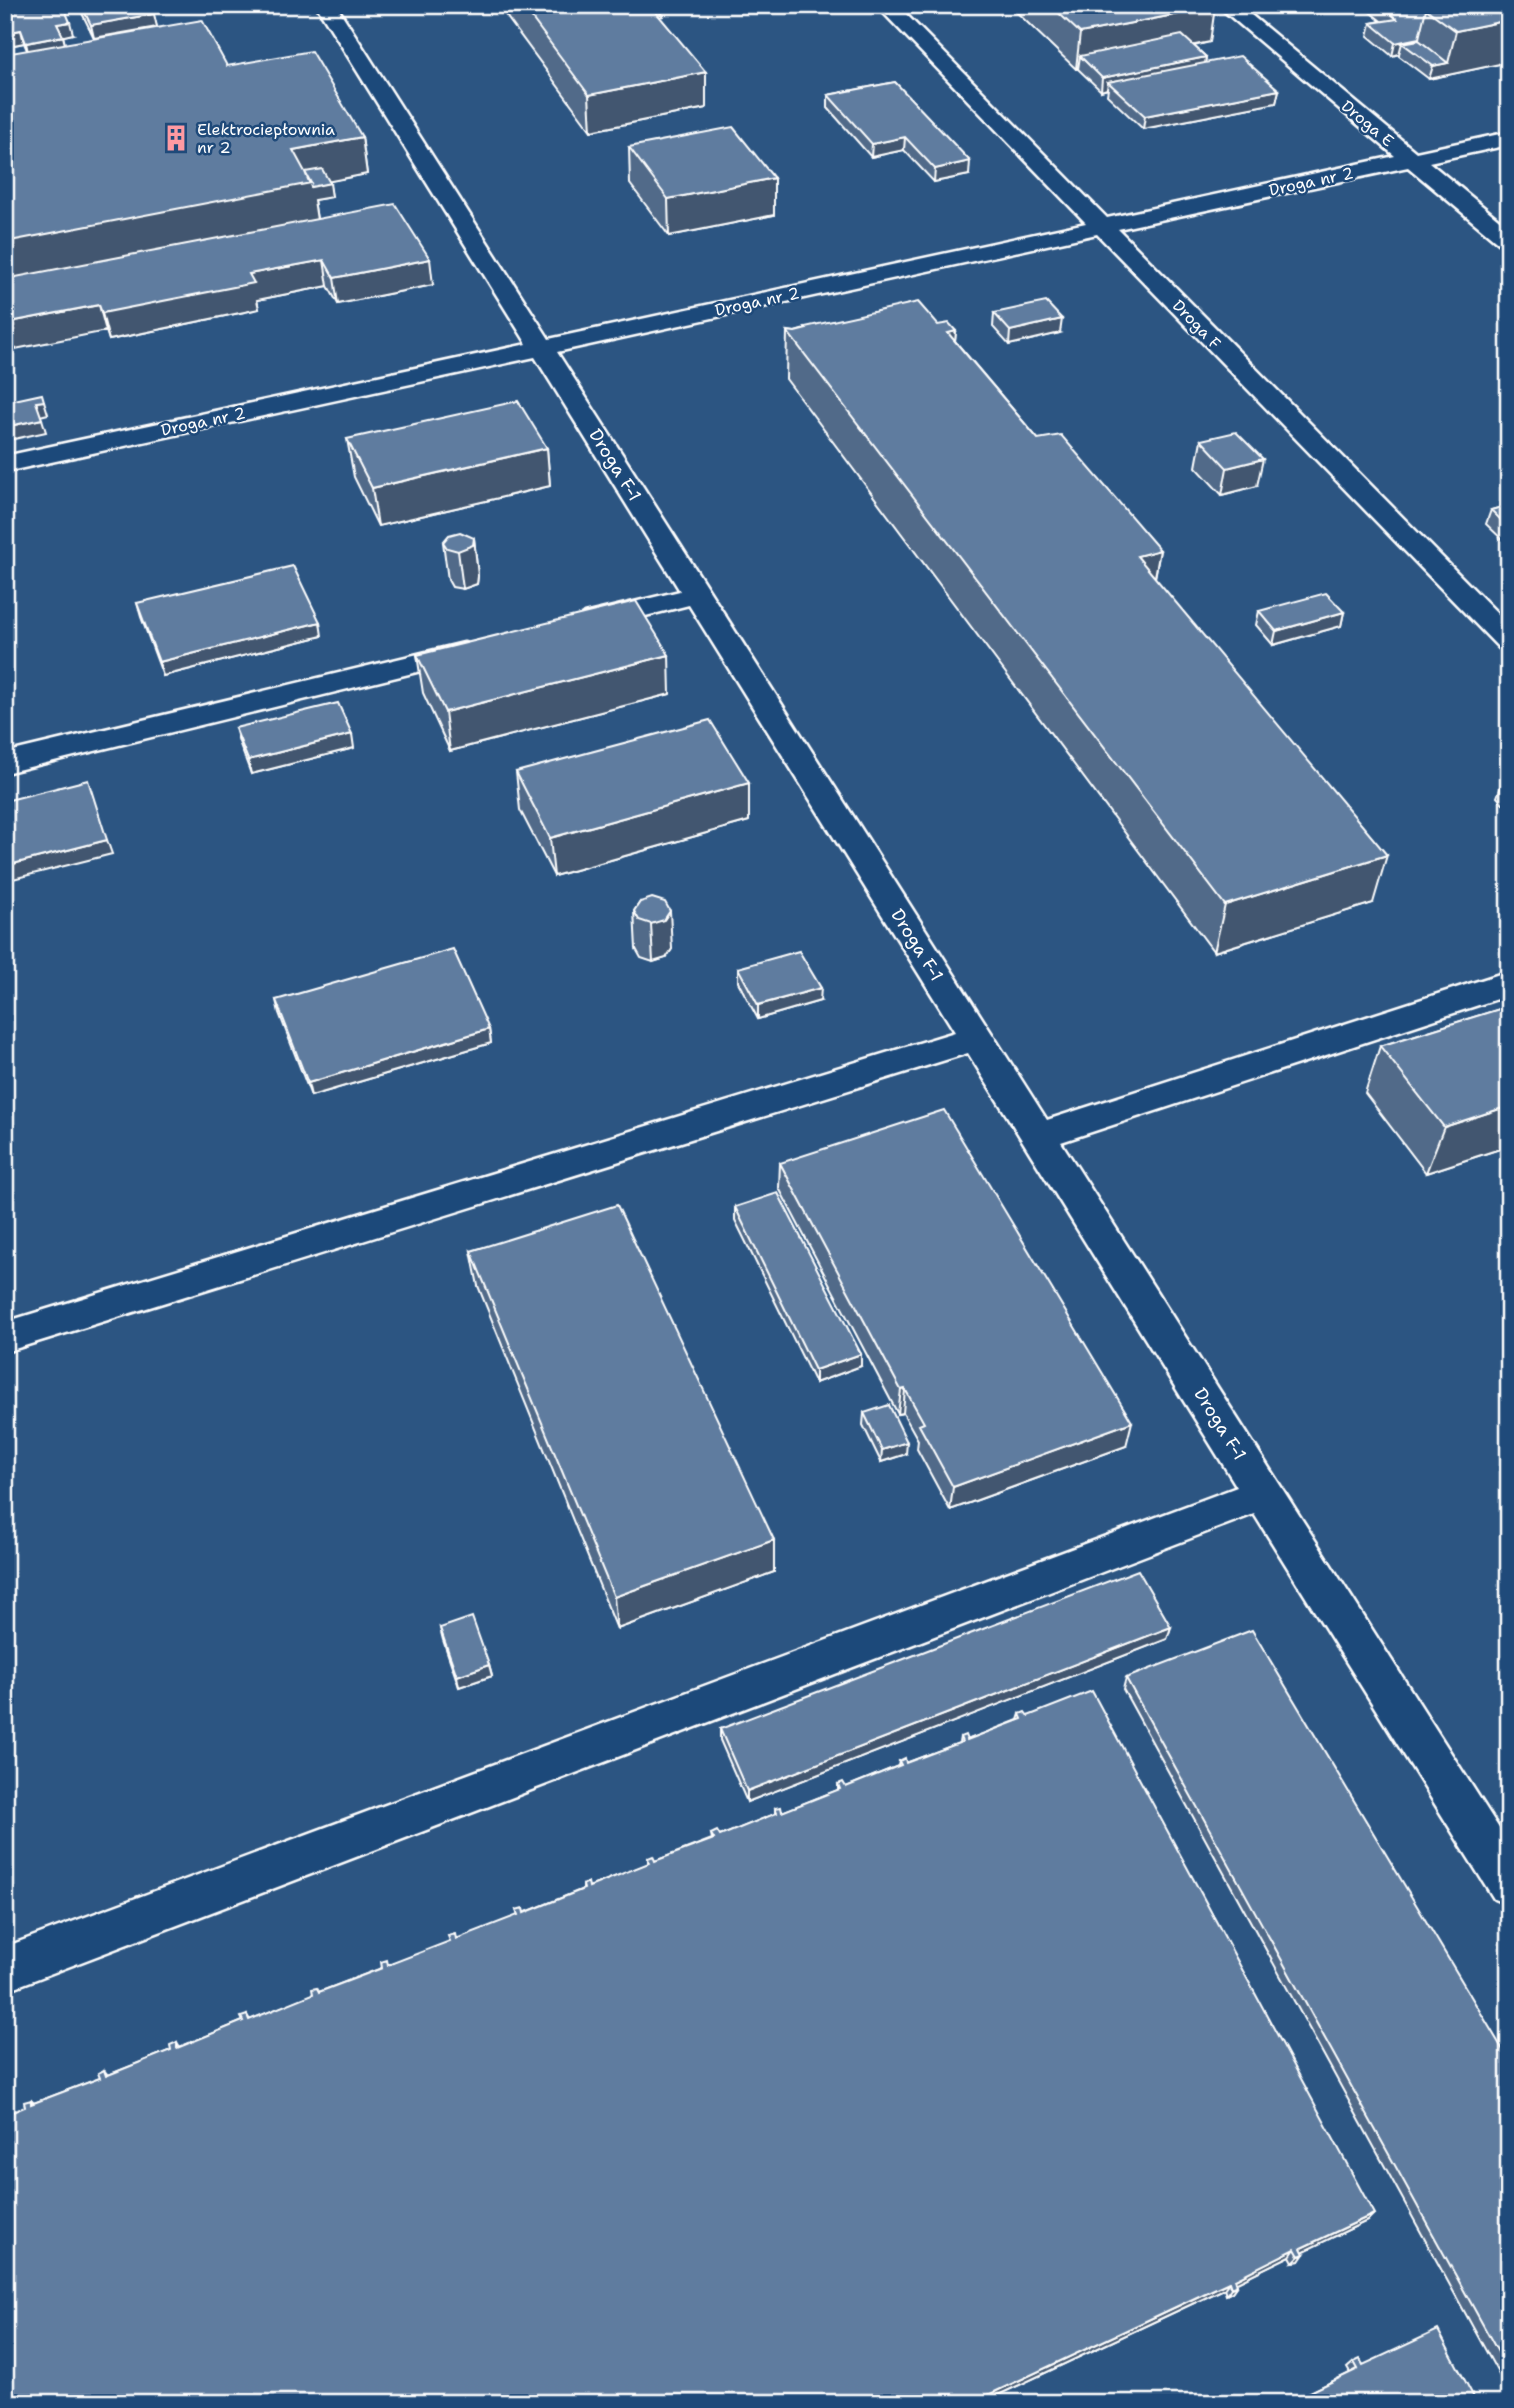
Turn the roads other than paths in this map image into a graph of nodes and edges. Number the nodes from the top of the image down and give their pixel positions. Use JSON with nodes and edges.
{"nodes":[{"id":1,"x":326,"y":5,"type":"edge"},
{"id":2,"x":886,"y":5,"type":"edge"},
{"id":3,"x":1227,"y":5,"type":"edge"},
{"id":4,"x":1509,"y":138,"type":"edge"},
{"id":5,"x":1412,"y":159,"type":"junction"},
{"id":6,"x":1102,"y":226,"type":"junction"},
{"id":7,"x":1509,"y":240,"type":"edge"},
{"id":8,"x":541,"y":347,"type":"junction"},
{"id":9,"x":5,"y":464,"type":"edge"},
{"id":10,"x":697,"y":595,"type":"junction"},
{"id":11,"x":562,"y":628,"type":"edge"},
{"id":12,"x":1509,"y":642,"type":"edge"},
{"id":13,"x":494,"y":645,"type":"edge"},
{"id":14,"x":5,"y":763,"type":"edge"},
{"id":15,"x":1509,"y":983,"type":"edge"},
{"id":16,"x":976,"y":1038,"type":"junction"},
{"id":17,"x":1037,"y":1136,"type":"junction"},
{"id":18,"x":5,"y":1337,"type":"edge"},
{"id":19,"x":1263,"y":1494,"type":"junction"},
{"id":20,"x":1509,"y":1884,"type":"edge"},
{"id":21,"x":5,"y":1969,"type":"edge"}],
"edges":[{"from":1,"to":8,"type":"lane","name":"Droga F-1"},
{"from":2,"to":6,"type":"lane","name":"Droga F"},
{"from":3,"to":5,"type":"lane","name":"Droga E"},
{"from":4,"to":5,"type":"lane","name":"Droga nr 2"},
{"from":5,"to":6,"type":"lane","name":"Droga nr 2"},
{"from":5,"to":7,"type":"lane","name":"Droga E"},
{"from":6,"to":8,"type":"lane","name":"Droga nr 2"},
{"from":6,"to":12,"type":"lane","name":"Droga F"},
{"from":8,"to":9,"type":"lane","name":"Droga nr 2"},
{"from":8,"to":10,"type":"lane","name":"Droga F-1"},
{"from":10,"to":11,"type":"lane"},
{"from":10,"to":16,"type":"lane","name":"Droga F-1"},
{"from":13,"to":14,"type":"lane"},
{"from":15,"to":17,"type":"lane"},
{"from":16,"to":17,"type":"lane","name":"Droga F-1"},
{"from":16,"to":18,"type":"lane"},
{"from":17,"to":19,"type":"lane","name":"Droga F-1"},
{"from":19,"to":20,"type":"lane","name":"Droga F-1"},
{"from":19,"to":21,"type":"lane"}]}
